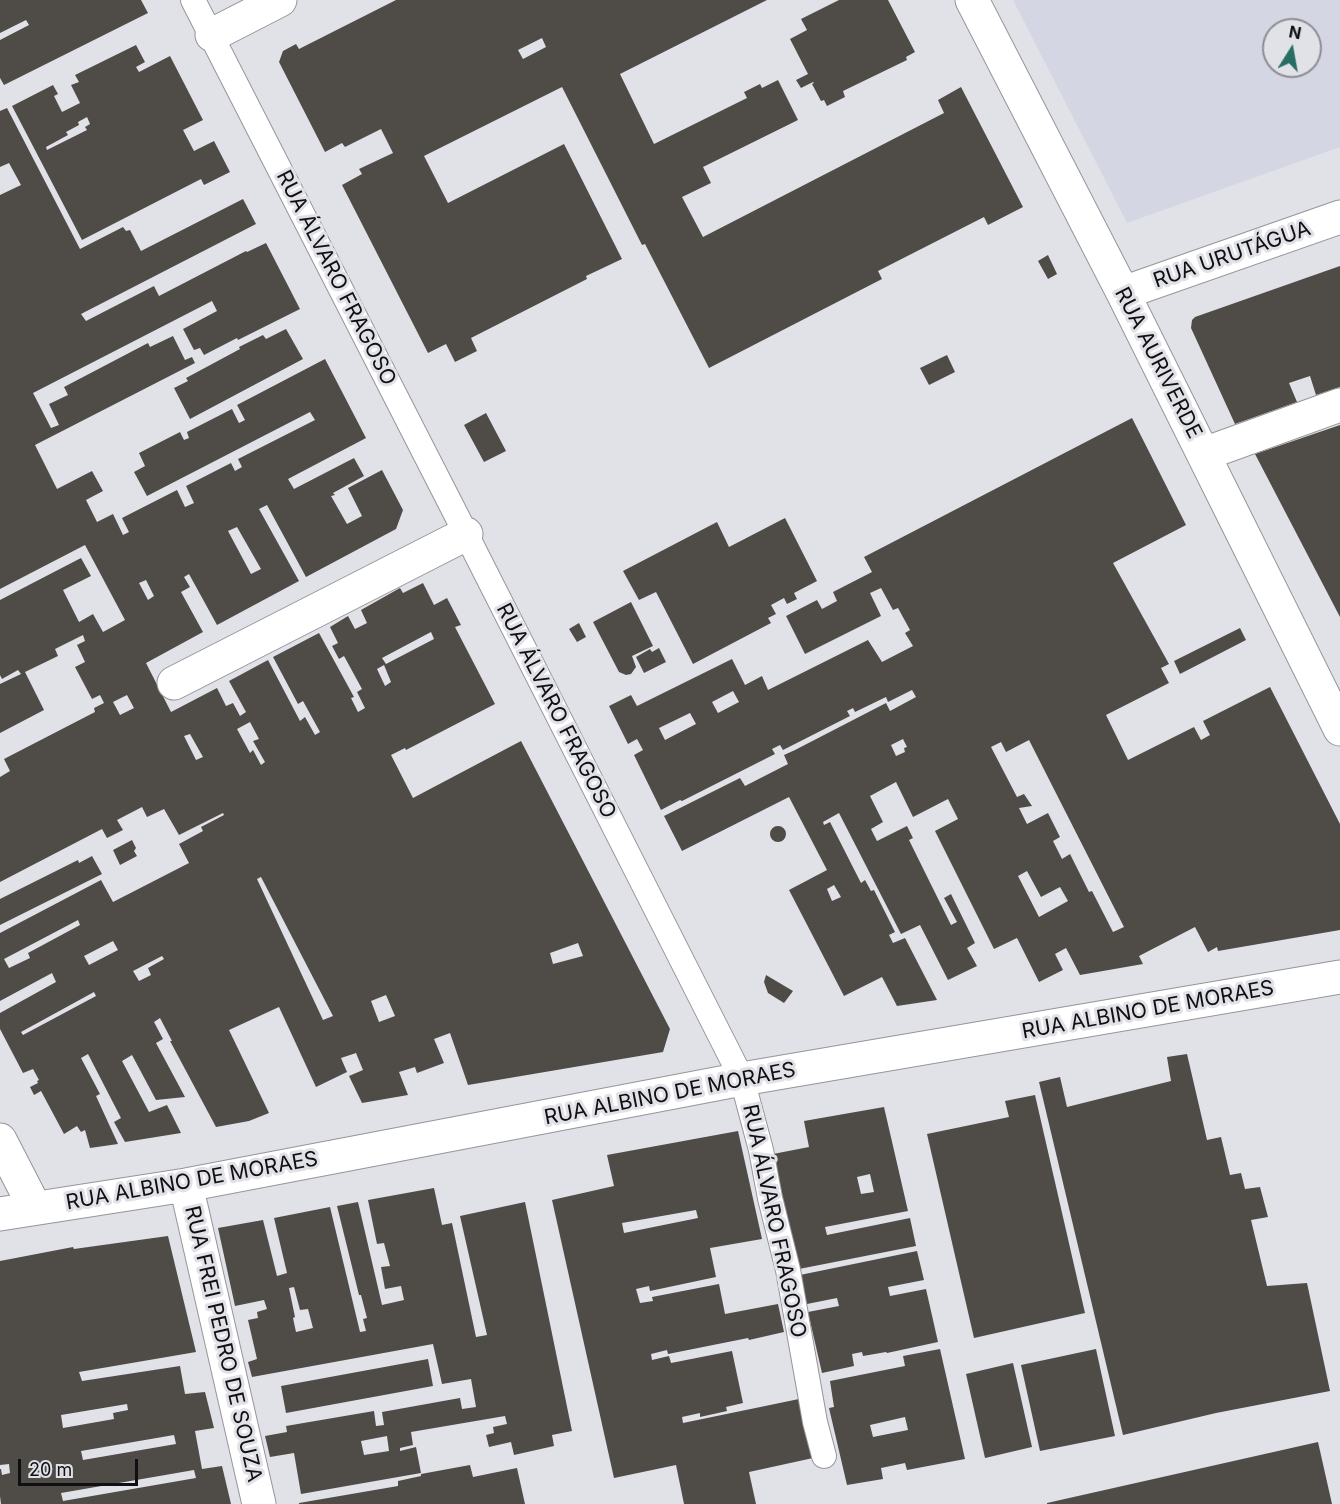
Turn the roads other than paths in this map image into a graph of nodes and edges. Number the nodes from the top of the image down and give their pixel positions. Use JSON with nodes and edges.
{"nodes":[{"id":1,"x":194,"y":0,"type":"edge"},
{"id":2,"x":280,"y":0,"type":"edge"},
{"id":3,"x":972,"y":0,"type":"edge"},
{"id":4,"x":212,"y":35,"type":"junction"},
{"id":5,"x":1340,"y":218,"type":"edge"},
{"id":6,"x":1123,"y":293,"type":"junction"},
{"id":7,"x":1340,"y":405,"type":"edge"},
{"id":8,"x":1204,"y":454,"type":"junction"},
{"id":9,"x":466,"y":534,"type":"junction"},
{"id":10,"x":174,"y":682,"type":"dead end"},
{"id":11,"x":1331,"y":689,"type":"edge"},
{"id":12,"x":1340,"y":729,"type":"edge"},
{"id":13,"x":1340,"y":977,"type":"edge"},
{"id":14,"x":742,"y":1079,"type":"junction"},
{"id":15,"x":0,"y":1140,"type":"edge"},
{"id":16,"x":186,"y":1185,"type":"junction"},
{"id":17,"x":35,"y":1208,"type":"junction"},
{"id":18,"x":0,"y":1214,"type":"edge"},
{"id":19,"x":824,"y":1456,"type":"dead end"},
{"id":20,"x":260,"y":1504,"type":"edge"}],
"edges":[{"from":1,"to":4,"type":"lane","name":"RUA ÁLVARO FRAGOSO"},
{"from":2,"to":4,"type":"street"},
{"from":3,"to":6,"type":"street","name":"RUA AURIVERDE"},
{"from":4,"to":9,"type":"lane","name":"RUA ÁLVARO FRAGOSO"},
{"from":5,"to":6,"type":"street","name":"RUA URUTÁGUA"},
{"from":6,"to":8,"type":"street","name":"RUA AURIVERDE"},
{"from":7,"to":8,"type":"street"},
{"from":8,"to":11,"type":"street","name":"RUA AURIVERDE"},
{"from":9,"to":10,"type":"street"},
{"from":9,"to":14,"type":"lane","name":"RUA ÁLVARO FRAGOSO"},
{"from":11,"to":12,"type":"street","name":"RUA AURIVERDE"},
{"from":13,"to":14,"type":"street","name":"RUA ALBINO DE MORAES"},
{"from":14,"to":16,"type":"street","name":"RUA ALBINO DE MORAES"},
{"from":14,"to":19,"type":"lane","name":"RUA ÁLVARO FRAGOSO"},
{"from":15,"to":17,"type":"street"},
{"from":16,"to":17,"type":"street","name":"RUA ALBINO DE MORAES"},
{"from":16,"to":20,"type":"street","name":"RUA FREI PEDRO DE SOUZA"},
{"from":17,"to":18,"type":"street","name":"RUA ALBINO DE MORAES"}]}
